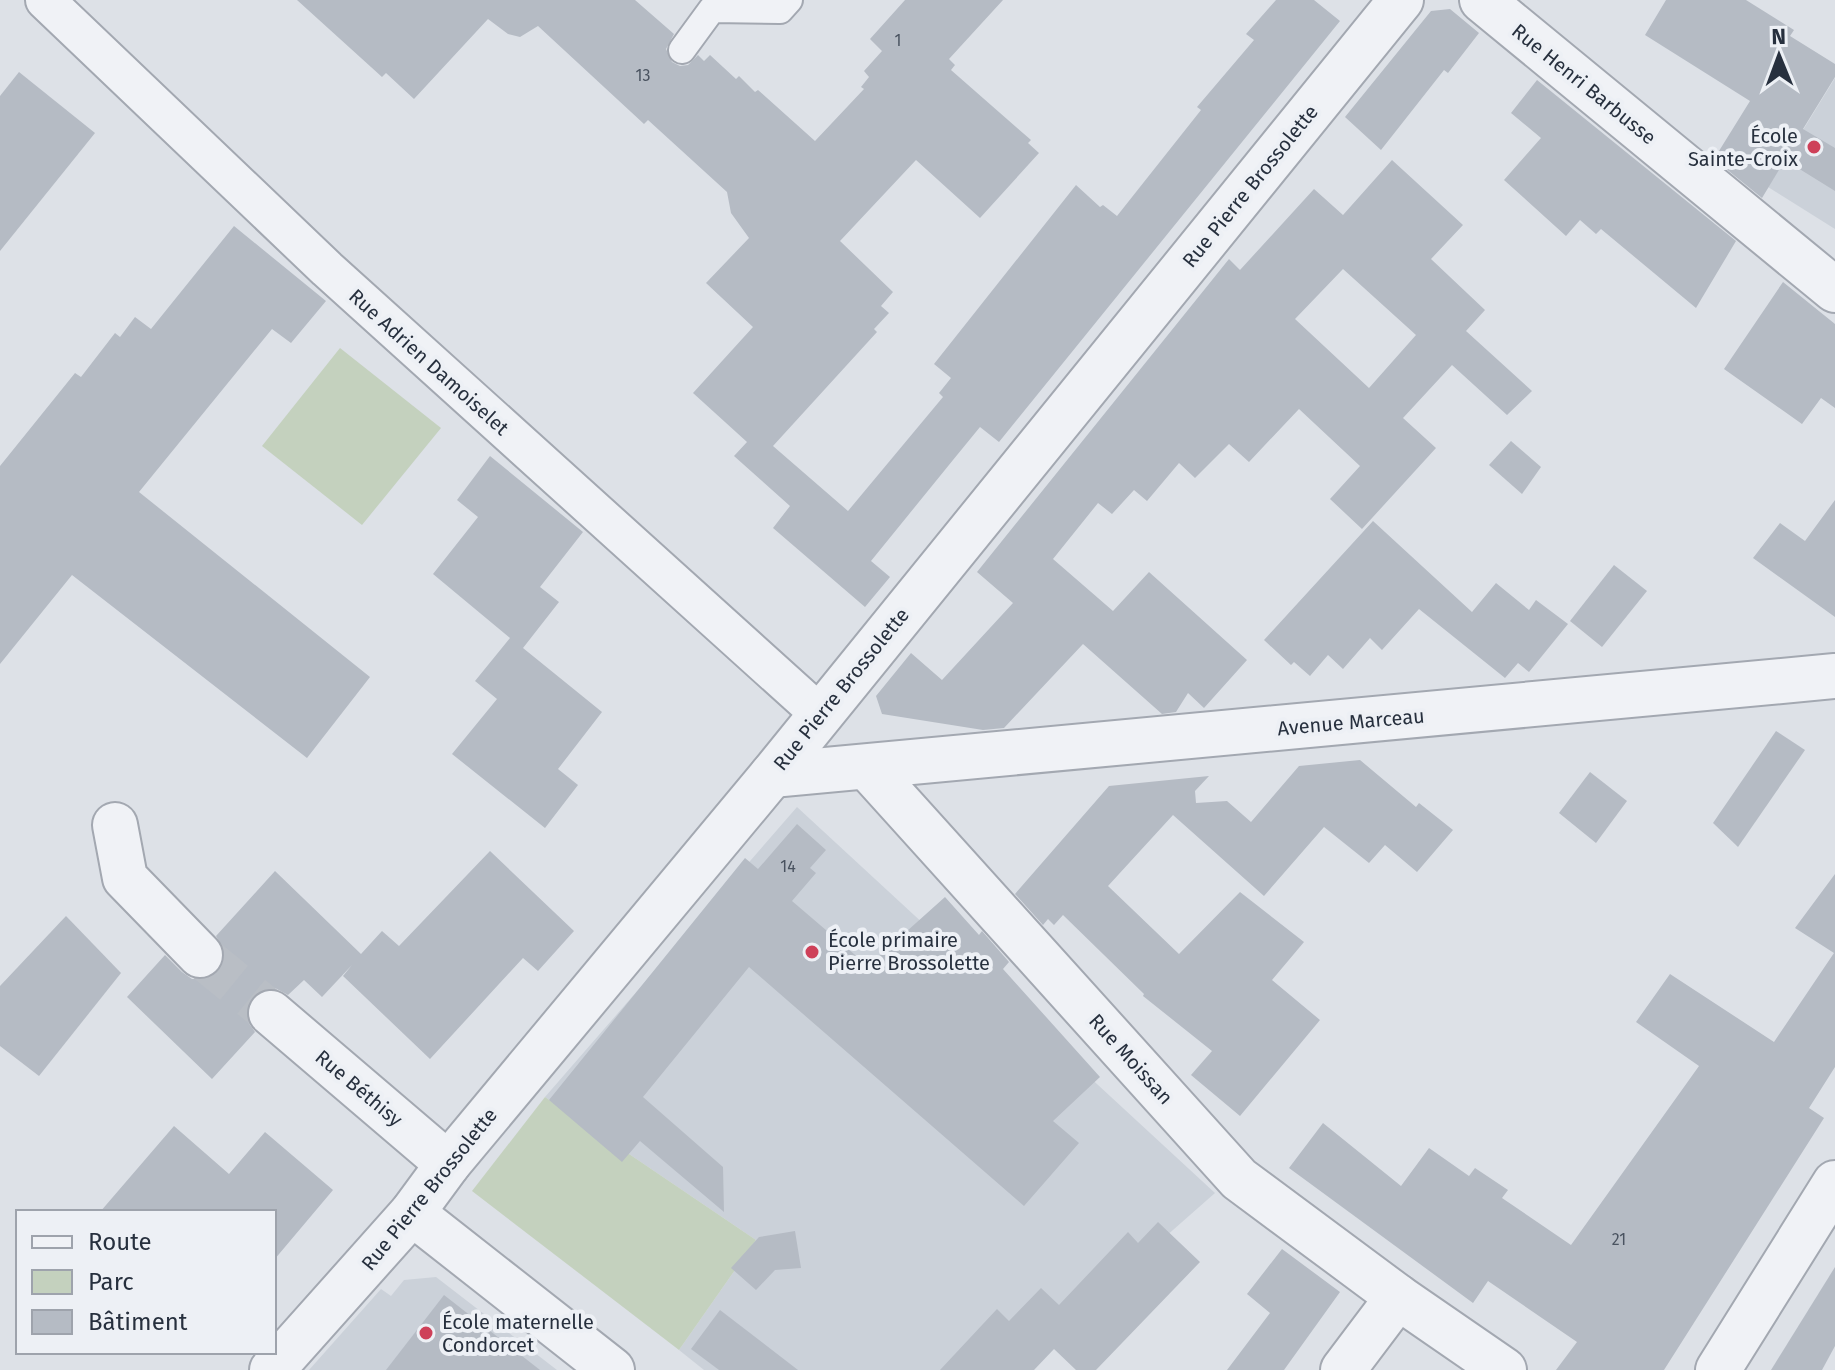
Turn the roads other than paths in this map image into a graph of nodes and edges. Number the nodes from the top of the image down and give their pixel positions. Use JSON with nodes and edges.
{"nodes":[{"id":1,"x":45,"y":0,"type":"edge"},
{"id":2,"x":789,"y":0,"type":"edge"},
{"id":3,"x":1401,"y":0,"type":"edge"},
{"id":4,"x":1482,"y":0,"type":"edge"},
{"id":5,"x":710,"y":4,"type":"edge"},
{"id":6,"x":682,"y":50,"type":"dead end"},
{"id":7,"x":1835,"y":290,"type":"edge"},
{"id":8,"x":1835,"y":676,"type":"edge"},
{"id":9,"x":821,"y":715,"type":"junction"},
{"id":10,"x":867,"y":767,"type":"junction"},
{"id":11,"x":772,"y":775,"type":"junction"},
{"id":12,"x":115,"y":825,"type":"dead end"},
{"id":13,"x":200,"y":955,"type":"tunnel mouth"},
{"id":14,"x":271,"y":1013,"type":"tunnel mouth"},
{"id":15,"x":448,"y":1164,"type":"junction"},
{"id":16,"x":1835,"y":1183,"type":"edge"},
{"id":17,"x":412,"y":1213,"type":"junction"},
{"id":18,"x":1398,"y":1297,"type":"junction"},
{"id":19,"x":272,"y":1370,"type":"edge"},
{"id":20,"x":612,"y":1370,"type":"edge"},
{"id":21,"x":1343,"y":1370,"type":"edge"},
{"id":22,"x":1504,"y":1370,"type":"edge"},
{"id":23,"x":1718,"y":1370,"type":"edge"}],
"edges":[{"from":1,"to":9,"type":"street","name":"Rue Adrien Damoiselet"},
{"from":2,"to":5,"type":"lane"},
{"from":3,"to":9,"type":"street","name":"Rue Pierre Brossolette"},
{"from":4,"to":7,"type":"street","name":"Rue Henri Barbusse"},
{"from":5,"to":6,"type":"lane"},
{"from":8,"to":10,"type":"street","name":"Avenue Marceau"},
{"from":9,"to":11,"type":"street","name":"Rue Pierre Brossolette"},
{"from":10,"to":11,"type":"street"},
{"from":10,"to":18,"type":"street","name":"Rue Moissan"},
{"from":11,"to":15,"type":"street","name":"Rue Pierre Brossolette"},
{"from":12,"to":13,"type":"street"},
{"from":14,"to":15,"type":"street","name":"Rue Béthisy"},
{"from":15,"to":17,"type":"street","name":"Rue Pierre Brossolette"},
{"from":16,"to":23,"type":"street"},
{"from":17,"to":19,"type":"street","name":"Rue Pierre Brossolette"},
{"from":17,"to":20,"type":"street"},
{"from":18,"to":21,"type":"street"},
{"from":18,"to":22,"type":"street","name":"Rue Moissan"}]}
